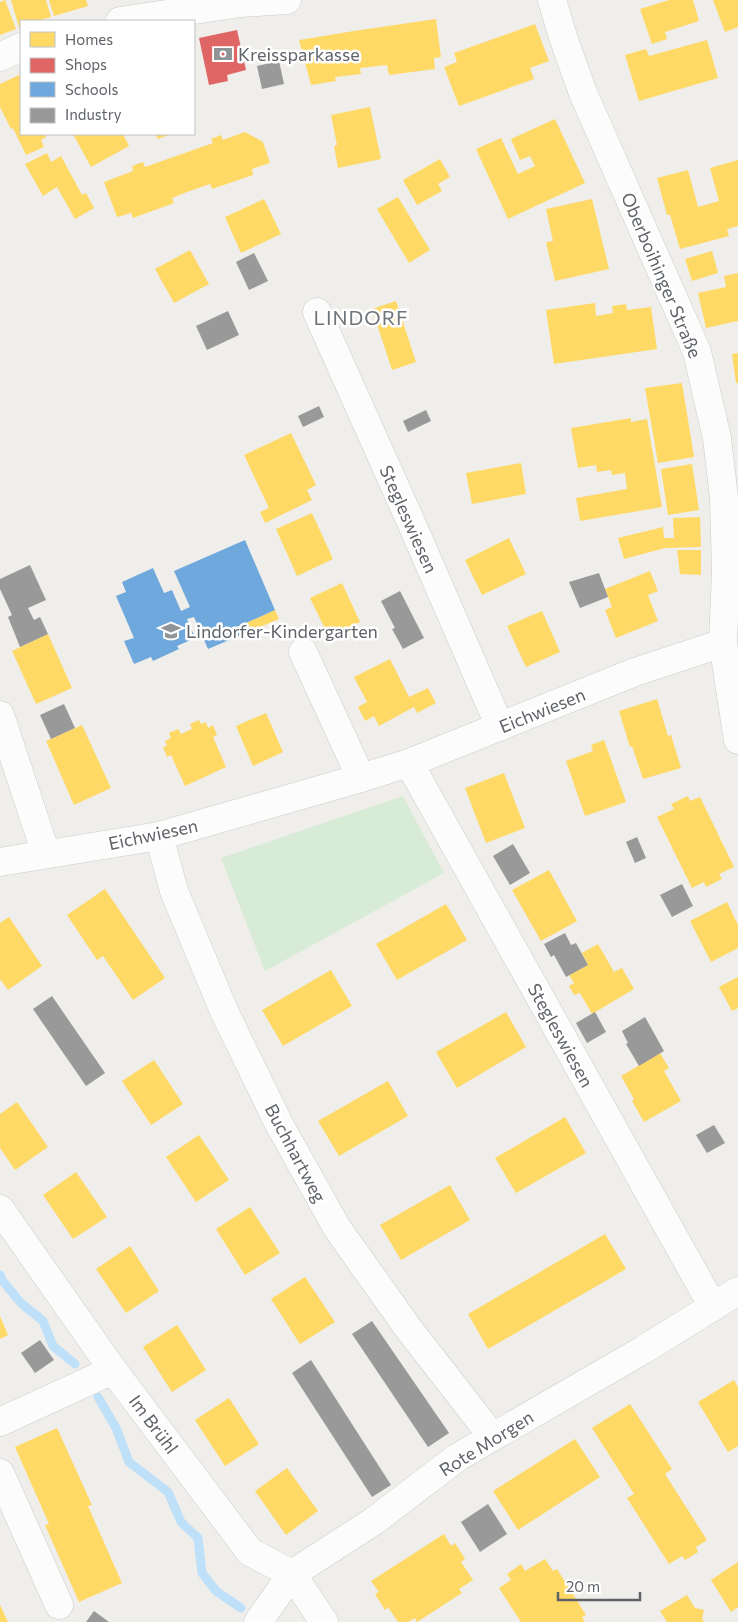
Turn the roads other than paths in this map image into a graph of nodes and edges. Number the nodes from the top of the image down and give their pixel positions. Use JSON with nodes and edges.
{"nodes":[{"id":1,"x":287,"y":0,"type":"edge"},
{"id":2,"x":552,"y":0,"type":"edge"},
{"id":3,"x":126,"y":20,"type":"edge"},
{"id":4,"x":20,"y":48,"type":"edge"},
{"id":5,"x":0,"y":58,"type":"edge"},
{"id":6,"x":317,"y":312,"type":"dead end"},
{"id":7,"x":727,"y":438,"type":"edge"},
{"id":8,"x":723,"y":643,"type":"junction"},
{"id":9,"x":303,"y":652,"type":"dead end"},
{"id":10,"x":0,"y":715,"type":"edge"},
{"id":11,"x":500,"y":728,"type":"junction"},
{"id":12,"x":738,"y":740,"type":"edge"},
{"id":13,"x":409,"y":763,"type":"junction"},
{"id":14,"x":361,"y":778,"type":"junction"},
{"id":15,"x":159,"y":836,"type":"junction"},
{"id":16,"x":46,"y":854,"type":"junction"},
{"id":17,"x":0,"y":862,"type":"edge"},
{"id":18,"x":0,"y":1209,"type":"edge"},
{"id":19,"x":738,"y":1291,"type":"edge"},
{"id":20,"x":713,"y":1307,"type":"junction"},
{"id":21,"x":113,"y":1370,"type":"junction"},
{"id":22,"x":0,"y":1422,"type":"edge"},
{"id":23,"x":492,"y":1436,"type":"junction"},
{"id":24,"x":0,"y":1473,"type":"edge"},
{"id":25,"x":292,"y":1574,"type":"junction"},
{"id":26,"x":59,"y":1605,"type":"dead end"},
{"id":27,"x":258,"y":1622,"type":"edge"},
{"id":28,"x":324,"y":1622,"type":"edge"}],
"edges":[{"from":1,"to":3,"type":"street"},
{"from":2,"to":7,"type":"street","name":"Oberboihinger Straße"},
{"from":4,"to":5,"type":"street"},
{"from":6,"to":11,"type":"street","name":"Stegleswiesen"},
{"from":7,"to":8,"type":"street","name":"Oberboihinger Straße"},
{"from":8,"to":11,"type":"street","name":"Eichwiesen"},
{"from":8,"to":12,"type":"street","name":"Oberboihinger Straße"},
{"from":9,"to":14,"type":"street"},
{"from":10,"to":16,"type":"street"},
{"from":11,"to":13,"type":"street","name":"Eichwiesen"},
{"from":13,"to":14,"type":"street","name":"Eichwiesen"},
{"from":13,"to":20,"type":"street","name":"Stegleswiesen"},
{"from":14,"to":15,"type":"street","name":"Eichwiesen"},
{"from":15,"to":16,"type":"street","name":"Eichwiesen"},
{"from":15,"to":23,"type":"street","name":"Buchhartweg"},
{"from":16,"to":17,"type":"street","name":"Eichwiesen"},
{"from":18,"to":21,"type":"street","name":"Im Brühl"},
{"from":19,"to":20,"type":"street","name":"Rote Morgen"},
{"from":20,"to":23,"type":"street","name":"Rote Morgen"},
{"from":21,"to":22,"type":"street"},
{"from":21,"to":25,"type":"street","name":"Im Brühl"},
{"from":23,"to":25,"type":"street","name":"Rote Morgen"},
{"from":24,"to":26,"type":"street"},
{"from":25,"to":27,"type":"street","name":"Rote Morgen"},
{"from":25,"to":28,"type":"street","name":"Im Brühl"}]}
